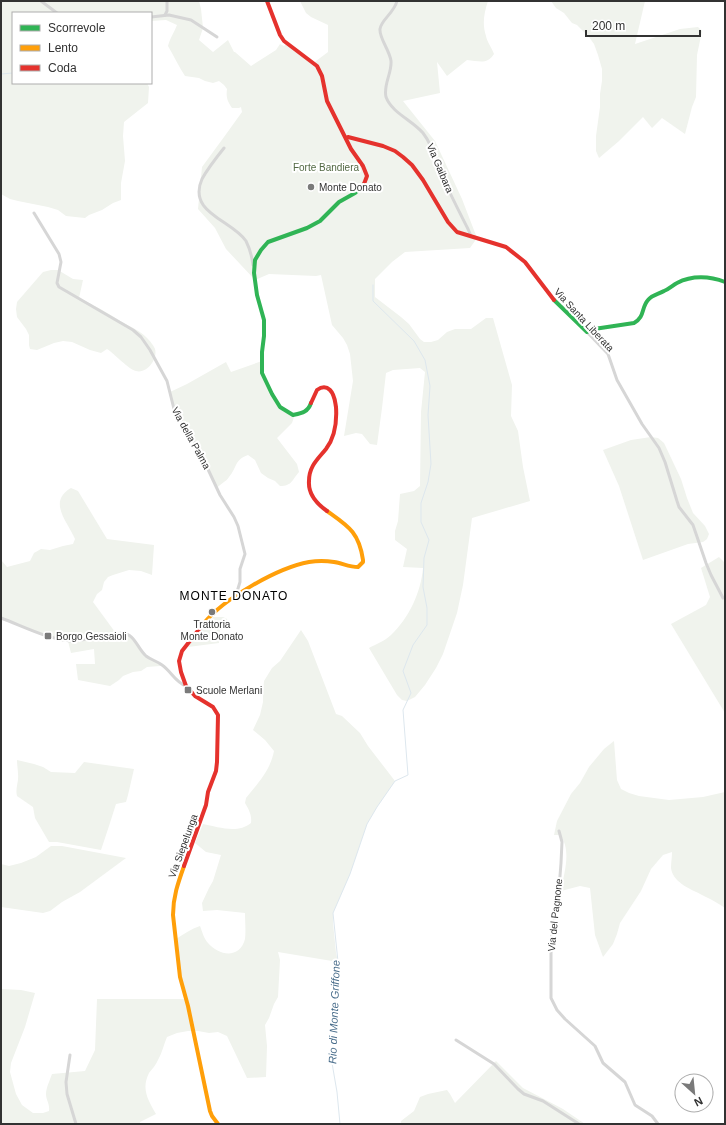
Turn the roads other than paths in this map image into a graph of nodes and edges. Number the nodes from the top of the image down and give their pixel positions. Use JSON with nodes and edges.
{"nodes":[{"id":1,"x":41,"y":1,"type":"edge"},
{"id":2,"x":167,"y":1,"type":"edge"},
{"id":3,"x":267,"y":1,"type":"edge"},
{"id":4,"x":397,"y":1,"type":"edge"},
{"id":5,"x":55,"y":12,"type":"edge"},
{"id":6,"x":165,"y":15,"type":"junction"},
{"id":7,"x":152,"y":17,"type":"edge"},
{"id":8,"x":217,"y":37,"type":"dead end"},
{"id":9,"x":346,"y":138,"type":"junction"},
{"id":10,"x":224,"y":148,"type":"dead end"},
{"id":11,"x":34,"y":213,"type":"dead end"},
{"id":12,"x":471,"y":236,"type":"junction"},
{"id":13,"x":254,"y":273,"type":"junction"},
{"id":14,"x":725,"y":282,"type":"edge"},
{"id":15,"x":588,"y":332,"type":"junction"},
{"id":16,"x":236,"y":595,"type":"junction"},
{"id":17,"x":724,"y":598,"type":"dead end"},
{"id":18,"x":1,"y":618,"type":"edge"},
{"id":19,"x":186,"y":686,"type":"junction"},
{"id":20,"x":559,"y":831,"type":"dead end"},
{"id":21,"x":456,"y":1040,"type":"dead end"},
{"id":22,"x":70,"y":1054,"type":"dead end"},
{"id":23,"x":76,"y":1124,"type":"edge"},
{"id":24,"x":218,"y":1124,"type":"edge"},
{"id":25,"x":579,"y":1124,"type":"edge"},
{"id":26,"x":658,"y":1124,"type":"edge"}],
"edges":[{"from":1,"to":5,"type":"street"},
{"from":2,"to":6,"type":"street"},
{"from":3,"to":9,"type":"street"},
{"from":4,"to":12,"type":"street","name":"Via Gaibara"},
{"from":6,"to":7,"type":"street"},
{"from":6,"to":8,"type":"street"},
{"from":9,"to":12,"type":"street","name":"Via Santa Liberata"},
{"from":9,"to":13,"type":"street"},
{"from":10,"to":13,"type":"street"},
{"from":11,"to":16,"type":"street","name":"Via della Palma"},
{"from":12,"to":15,"type":"street","name":"Via Santa Liberata"},
{"from":13,"to":16,"type":"street"},
{"from":14,"to":15,"type":"street"},
{"from":15,"to":17,"type":"street","name":"Via Santa Liberata"},
{"from":16,"to":19,"type":"street"},
{"from":18,"to":19,"type":"street"},
{"from":19,"to":24,"type":"street","name":"Via Siepelunga"},
{"from":20,"to":26,"type":"street","name":"Via del Pagnone"},
{"from":21,"to":25,"type":"street"},
{"from":22,"to":23,"type":"street"}]}
